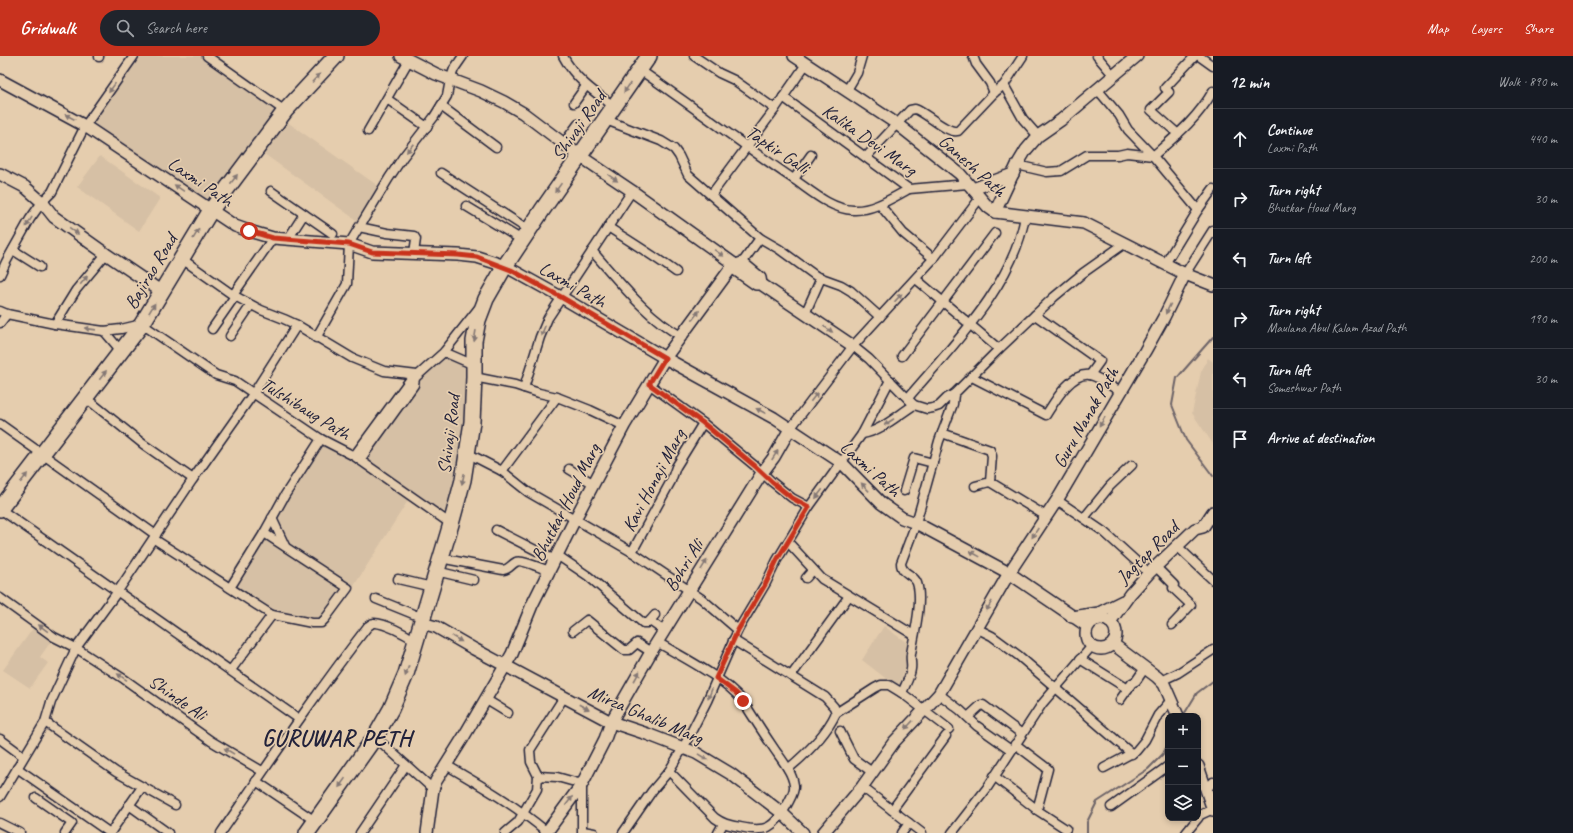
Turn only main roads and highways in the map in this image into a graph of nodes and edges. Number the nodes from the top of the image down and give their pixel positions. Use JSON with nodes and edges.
{"nodes":[{"id":1,"x":336,"y":56,"type":"edge"},
{"id":2,"x":649,"y":56,"type":"edge"},
{"id":3,"x":0,"y":509,"type":"edge"},
{"id":4,"x":311,"y":827,"type":"edge"}],
"edges":[{"from":3,"to":1,"type":"highway","name":"Bajirao Road","one_way":true},
{"from":2,"to":4,"type":"highway","name":"Shivaji Road","one_way":true}]}
